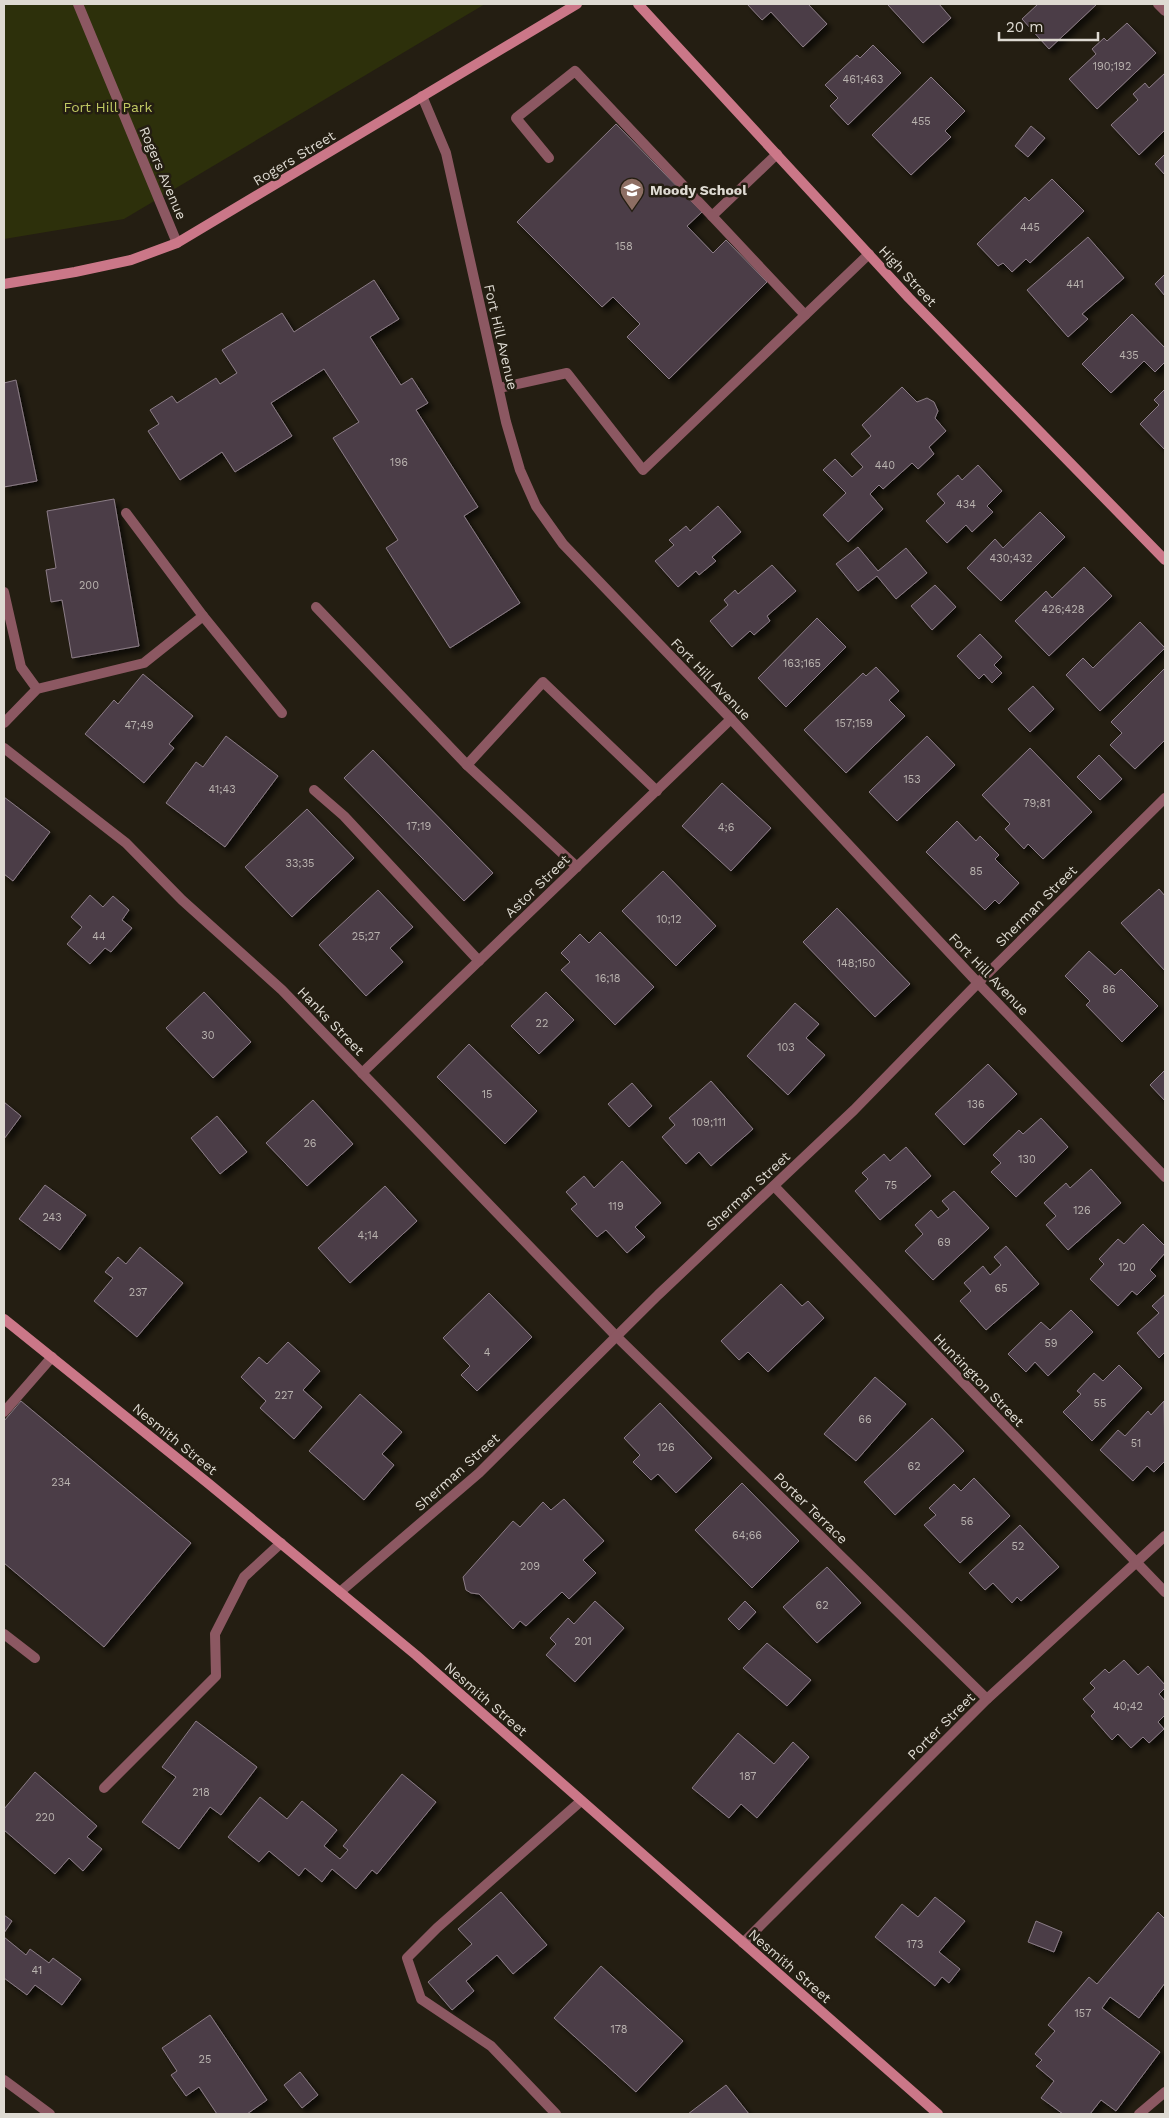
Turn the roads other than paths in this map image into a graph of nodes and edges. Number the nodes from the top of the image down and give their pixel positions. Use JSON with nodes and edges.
{"nodes":[{"id":1,"x":78,"y":4,"type":"edge"},
{"id":2,"x":577,"y":4,"type":"edge"},
{"id":3,"x":638,"y":4,"type":"edge"},
{"id":4,"x":1158,"y":4,"type":"edge"},
{"id":5,"x":1165,"y":11,"type":"edge"},
{"id":6,"x":422,"y":96,"type":"junction"},
{"id":7,"x":777,"y":154,"type":"junction"},
{"id":8,"x":549,"y":158,"type":"dead end"},
{"id":9,"x":712,"y":216,"type":"junction"},
{"id":10,"x":177,"y":243,"type":"junction"},
{"id":11,"x":869,"y":254,"type":"junction"},
{"id":12,"x":4,"y":284,"type":"edge"},
{"id":13,"x":805,"y":315,"type":"junction"},
{"id":14,"x":499,"y":388,"type":"junction"},
{"id":15,"x":126,"y":513,"type":"dead end"},
{"id":16,"x":1165,"y":560,"type":"edge"},
{"id":17,"x":4,"y":592,"type":"edge"},
{"id":18,"x":316,"y":607,"type":"dead end"},
{"id":19,"x":203,"y":616,"type":"junction"},
{"id":20,"x":37,"y":690,"type":"junction"},
{"id":21,"x":282,"y":713,"type":"dead end"},
{"id":22,"x":731,"y":720,"type":"junction"},
{"id":23,"x":4,"y":723,"type":"edge"},
{"id":24,"x":4,"y":748,"type":"edge"},
{"id":25,"x":468,"y":765,"type":"junction"},
{"id":26,"x":314,"y":790,"type":"dead end"},
{"id":27,"x":657,"y":791,"type":"junction"},
{"id":28,"x":1165,"y":798,"type":"edge"},
{"id":29,"x":577,"y":867,"type":"junction"},
{"id":30,"x":479,"y":961,"type":"junction"},
{"id":31,"x":978,"y":983,"type":"junction"},
{"id":32,"x":362,"y":1073,"type":"junction"},
{"id":33,"x":1165,"y":1177,"type":"edge"},
{"id":34,"x":774,"y":1186,"type":"junction"},
{"id":35,"x":4,"y":1319,"type":"edge"},
{"id":36,"x":616,"y":1336,"type":"junction"},
{"id":37,"x":52,"y":1357,"type":"junction"},
{"id":38,"x":4,"y":1412,"type":"edge"},
{"id":39,"x":1165,"y":1536,"type":"edge"},
{"id":40,"x":281,"y":1543,"type":"junction"},
{"id":41,"x":1138,"y":1563,"type":"junction"},
{"id":42,"x":340,"y":1592,"type":"junction"},
{"id":43,"x":1165,"y":1592,"type":"edge"},
{"id":44,"x":4,"y":1634,"type":"edge"},
{"id":45,"x":35,"y":1658,"type":"dead end"},
{"id":46,"x":987,"y":1699,"type":"junction"},
{"id":47,"x":104,"y":1788,"type":"dead end"},
{"id":48,"x":581,"y":1801,"type":"junction"},
{"id":49,"x":743,"y":1943,"type":"junction"},
{"id":50,"x":4,"y":2080,"type":"edge"},
{"id":51,"x":8,"y":2089,"type":"edge"},
{"id":52,"x":1165,"y":2092,"type":"edge"},
{"id":53,"x":50,"y":2114,"type":"edge"},
{"id":54,"x":556,"y":2114,"type":"edge"},
{"id":55,"x":938,"y":2114,"type":"edge"},
{"id":56,"x":1139,"y":2114,"type":"edge"}],
"edges":[{"from":1,"to":10,"type":"street","name":"Rogers Avenue"},
{"from":2,"to":6,"type":"street","name":"Rogers Street"},
{"from":3,"to":7,"type":"street","name":"High Street"},
{"from":4,"to":5,"type":"street"},
{"from":6,"to":10,"type":"street","name":"Rogers Street"},
{"from":6,"to":14,"type":"street","name":"Fort Hill Avenue"},
{"from":7,"to":9,"type":"street"},
{"from":7,"to":11,"type":"street","name":"High Street"},
{"from":8,"to":9,"type":"street"},
{"from":9,"to":13,"type":"street"},
{"from":10,"to":12,"type":"street","name":"Rogers Street"},
{"from":11,"to":13,"type":"street"},
{"from":11,"to":16,"type":"street","name":"High Street"},
{"from":13,"to":14,"type":"street"},
{"from":14,"to":22,"type":"street","name":"Fort Hill Avenue"},
{"from":15,"to":19,"type":"street"},
{"from":17,"to":20,"type":"street"},
{"from":18,"to":25,"type":"street"},
{"from":19,"to":20,"type":"street"},
{"from":19,"to":21,"type":"street"},
{"from":20,"to":23,"type":"street"},
{"from":22,"to":27,"type":"street","name":"Astor Street"},
{"from":22,"to":31,"type":"street","name":"Fort Hill Avenue"},
{"from":24,"to":32,"type":"street","name":"Hanks Street"},
{"from":25,"to":27,"type":"street"},
{"from":25,"to":29,"type":"street"},
{"from":26,"to":30,"type":"street"},
{"from":27,"to":29,"type":"street","name":"Astor Street"},
{"from":28,"to":31,"type":"street","name":"Sherman Street"},
{"from":29,"to":30,"type":"street","name":"Astor Street"},
{"from":30,"to":32,"type":"street","name":"Astor Street"},
{"from":31,"to":33,"type":"street","name":"Fort Hill Avenue"},
{"from":31,"to":34,"type":"street","name":"Sherman Street"},
{"from":32,"to":36,"type":"street","name":"Hanks Street"},
{"from":34,"to":36,"type":"street","name":"Sherman Street"},
{"from":34,"to":41,"type":"street","name":"Huntington Street"},
{"from":35,"to":37,"type":"street","name":"Nesmith Street"},
{"from":36,"to":42,"type":"street","name":"Sherman Street"},
{"from":36,"to":46,"type":"street","name":"Porter Terrace"},
{"from":37,"to":38,"type":"street"},
{"from":37,"to":40,"type":"street","name":"Nesmith Street"},
{"from":39,"to":41,"type":"street","name":"Porter Street"},
{"from":40,"to":42,"type":"street","name":"Nesmith Street"},
{"from":40,"to":47,"type":"street"},
{"from":41,"to":43,"type":"street","name":"Huntington Street"},
{"from":41,"to":46,"type":"street","name":"Porter Street"},
{"from":42,"to":48,"type":"street","name":"Nesmith Street"},
{"from":44,"to":45,"type":"street"},
{"from":46,"to":49,"type":"street","name":"Porter Street"},
{"from":48,"to":49,"type":"street","name":"Nesmith Street"},
{"from":48,"to":54,"type":"street"},
{"from":49,"to":55,"type":"street","name":"Nesmith Street"},
{"from":50,"to":51,"type":"street"},
{"from":51,"to":53,"type":"street"},
{"from":52,"to":56,"type":"street"}]}
